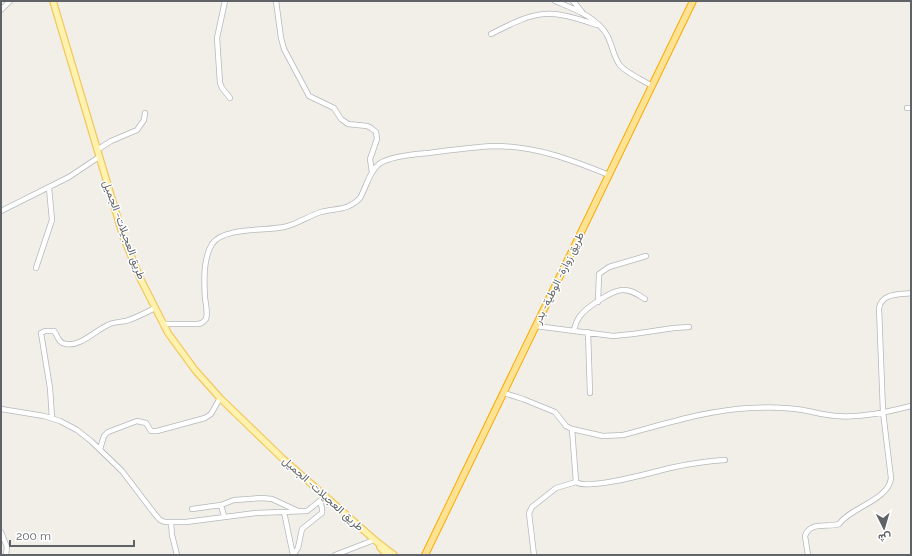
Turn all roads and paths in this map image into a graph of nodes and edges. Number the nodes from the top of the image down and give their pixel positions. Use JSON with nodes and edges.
{"nodes":[{"id":1,"x":10,"y":1,"type":"edge"},
{"id":2,"x":53,"y":1,"type":"edge"},
{"id":3,"x":225,"y":1,"type":"edge"},
{"id":4,"x":276,"y":1,"type":"edge"},
{"id":5,"x":555,"y":1,"type":"edge"},
{"id":6,"x":573,"y":1,"type":"edge"},
{"id":7,"x":693,"y":1,"type":"edge"},
{"id":8,"x":1,"y":10,"type":"edge"},
{"id":9,"x":584,"y":13,"type":"junction"},
{"id":10,"x":600,"y":26,"type":"junction"},
{"id":11,"x":492,"y":34,"type":"dead end"},
{"id":12,"x":652,"y":86,"type":"junction"},
{"id":13,"x":230,"y":98,"type":"dead end"},
{"id":14,"x":145,"y":113,"type":"dead end"},
{"id":15,"x":97,"y":150,"type":"junction"},
{"id":16,"x":99,"y":157,"type":"junction"},
{"id":17,"x":372,"y":172,"type":"junction"},
{"id":18,"x":609,"y":175,"type":"junction"},
{"id":19,"x":49,"y":188,"type":"junction"},
{"id":20,"x":1,"y":211,"type":"edge"},
{"id":21,"x":646,"y":256,"type":"dead end"},
{"id":22,"x":36,"y":268,"type":"dead end"},
{"id":23,"x":911,"y":293,"type":"edge"},
{"id":24,"x":645,"y":299,"type":"dead end"},
{"id":25,"x":598,"y":302,"type":"junction"},
{"id":26,"x":155,"y":308,"type":"junction"},
{"id":27,"x":163,"y":324,"type":"junction"},
{"id":28,"x":536,"y":326,"type":"junction"},
{"id":29,"x":689,"y":327,"type":"dead end"},
{"id":30,"x":574,"y":330,"type":"junction"},
{"id":31,"x":588,"y":332,"type":"junction"},
{"id":32,"x":504,"y":393,"type":"junction"},
{"id":33,"x":590,"y":393,"type":"dead end"},
{"id":34,"x":220,"y":398,"type":"junction"},
{"id":35,"x":911,"y":406,"type":"edge"},
{"id":36,"x":1,"y":409,"type":"edge"},
{"id":37,"x":883,"y":412,"type":"junction"},
{"id":38,"x":52,"y":418,"type":"junction"},
{"id":39,"x":572,"y":429,"type":"junction"},
{"id":40,"x":100,"y":450,"type":"junction"},
{"id":41,"x":725,"y":460,"type":"dead end"},
{"id":42,"x":576,"y":482,"type":"junction"},
{"id":43,"x":326,"y":496,"type":"junction"},
{"id":44,"x":320,"y":502,"type":"junction"},
{"id":45,"x":221,"y":506,"type":"junction"},
{"id":46,"x":192,"y":509,"type":"dead end"},
{"id":47,"x":284,"y":512,"type":"junction"},
{"id":48,"x":300,"y":512,"type":"junction"},
{"id":49,"x":224,"y":516,"type":"junction"},
{"id":50,"x":171,"y":523,"type":"junction"},
{"id":51,"x":1,"y":532,"type":"edge"},
{"id":52,"x":375,"y":541,"type":"junction"},
{"id":53,"x":426,"y":553,"type":"edge"},
{"id":54,"x":6,"y":555,"type":"edge"},
{"id":55,"x":177,"y":555,"type":"edge"},
{"id":56,"x":293,"y":555,"type":"edge"},
{"id":57,"x":335,"y":555,"type":"edge"},
{"id":58,"x":387,"y":555,"type":"edge"},
{"id":59,"x":394,"y":555,"type":"edge"},
{"id":60,"x":420,"y":555,"type":"edge"},
{"id":61,"x":534,"y":555,"type":"edge"},
{"id":62,"x":808,"y":555,"type":"edge"}],
"edges":[{"from":1,"to":8,"type":"street"},
{"from":2,"to":15,"type":"main road","name":"طريق العجيلات- الجميل"},
{"from":3,"to":13,"type":"street"},
{"from":4,"to":17,"type":"street"},
{"from":5,"to":9,"type":"street"},
{"from":6,"to":9,"type":"street"},
{"from":7,"to":12,"type":"highway","name":"طريق زوارة- الوطية- بدر"},
{"from":9,"to":10,"type":"street"},
{"from":10,"to":11,"type":"street"},
{"from":10,"to":12,"type":"street"},
{"from":12,"to":18,"type":"highway","name":"طريق زوارة- الوطية- بدر"},
{"from":14,"to":15,"type":"street"},
{"from":15,"to":16,"type":"main road","name":"طريق العجيلات- الجميل"},
{"from":16,"to":19,"type":"street"},
{"from":16,"to":26,"type":"main road","name":"طريق العجيلات- الجميل"},
{"from":17,"to":18,"type":"street"},
{"from":17,"to":27,"type":"street"},
{"from":18,"to":28,"type":"highway","name":"طريق زوارة- الوطية- بدر"},
{"from":19,"to":20,"type":"street"},
{"from":19,"to":22,"type":"street"},
{"from":21,"to":25,"type":"street"},
{"from":23,"to":37,"type":"street"},
{"from":24,"to":25,"type":"street"},
{"from":25,"to":30,"type":"street"},
{"from":26,"to":27,"type":"main road","name":"طريق العجيلات- الجميل"},
{"from":26,"to":38,"type":"street"},
{"from":27,"to":34,"type":"main road","name":"طريق العجيلات- الجميل"},
{"from":28,"to":30,"type":"street"},
{"from":28,"to":32,"type":"highway","name":"طريق زوارة- الوطية- بدر"},
{"from":29,"to":31,"type":"street"},
{"from":30,"to":31,"type":"street"},
{"from":31,"to":33,"type":"street"},
{"from":32,"to":39,"type":"street"},
{"from":32,"to":53,"type":"highway","name":"طريق زوارة- الوطية- بدر"},
{"from":34,"to":40,"type":"street"},
{"from":34,"to":43,"type":"main road","name":"طريق العجيلات- الجميل"},
{"from":35,"to":37,"type":"street"},
{"from":36,"to":38,"type":"street"},
{"from":37,"to":39,"type":"street"},
{"from":37,"to":62,"type":"street"},
{"from":38,"to":40,"type":"street"},
{"from":39,"to":42,"type":"street"},
{"from":40,"to":50,"type":"street"},
{"from":41,"to":42,"type":"street"},
{"from":42,"to":61,"type":"street"},
{"from":43,"to":44,"type":"street"},
{"from":43,"to":52,"type":"main road","name":"طريق العجيلات- الجميل"},
{"from":44,"to":48,"type":"street"},
{"from":44,"to":56,"type":"street"},
{"from":45,"to":46,"type":"street"},
{"from":45,"to":48,"type":"street"},
{"from":45,"to":49,"type":"street"},
{"from":47,"to":48,"type":"street"},
{"from":47,"to":49,"type":"street"},
{"from":47,"to":56,"type":"street"},
{"from":49,"to":50,"type":"street"},
{"from":50,"to":55,"type":"street"},
{"from":51,"to":54,"type":"street"},
{"from":52,"to":57,"type":"street"},
{"from":52,"to":58,"type":"main road"},
{"from":52,"to":59,"type":"main road"},
{"from":53,"to":60,"type":"highway"}]}
